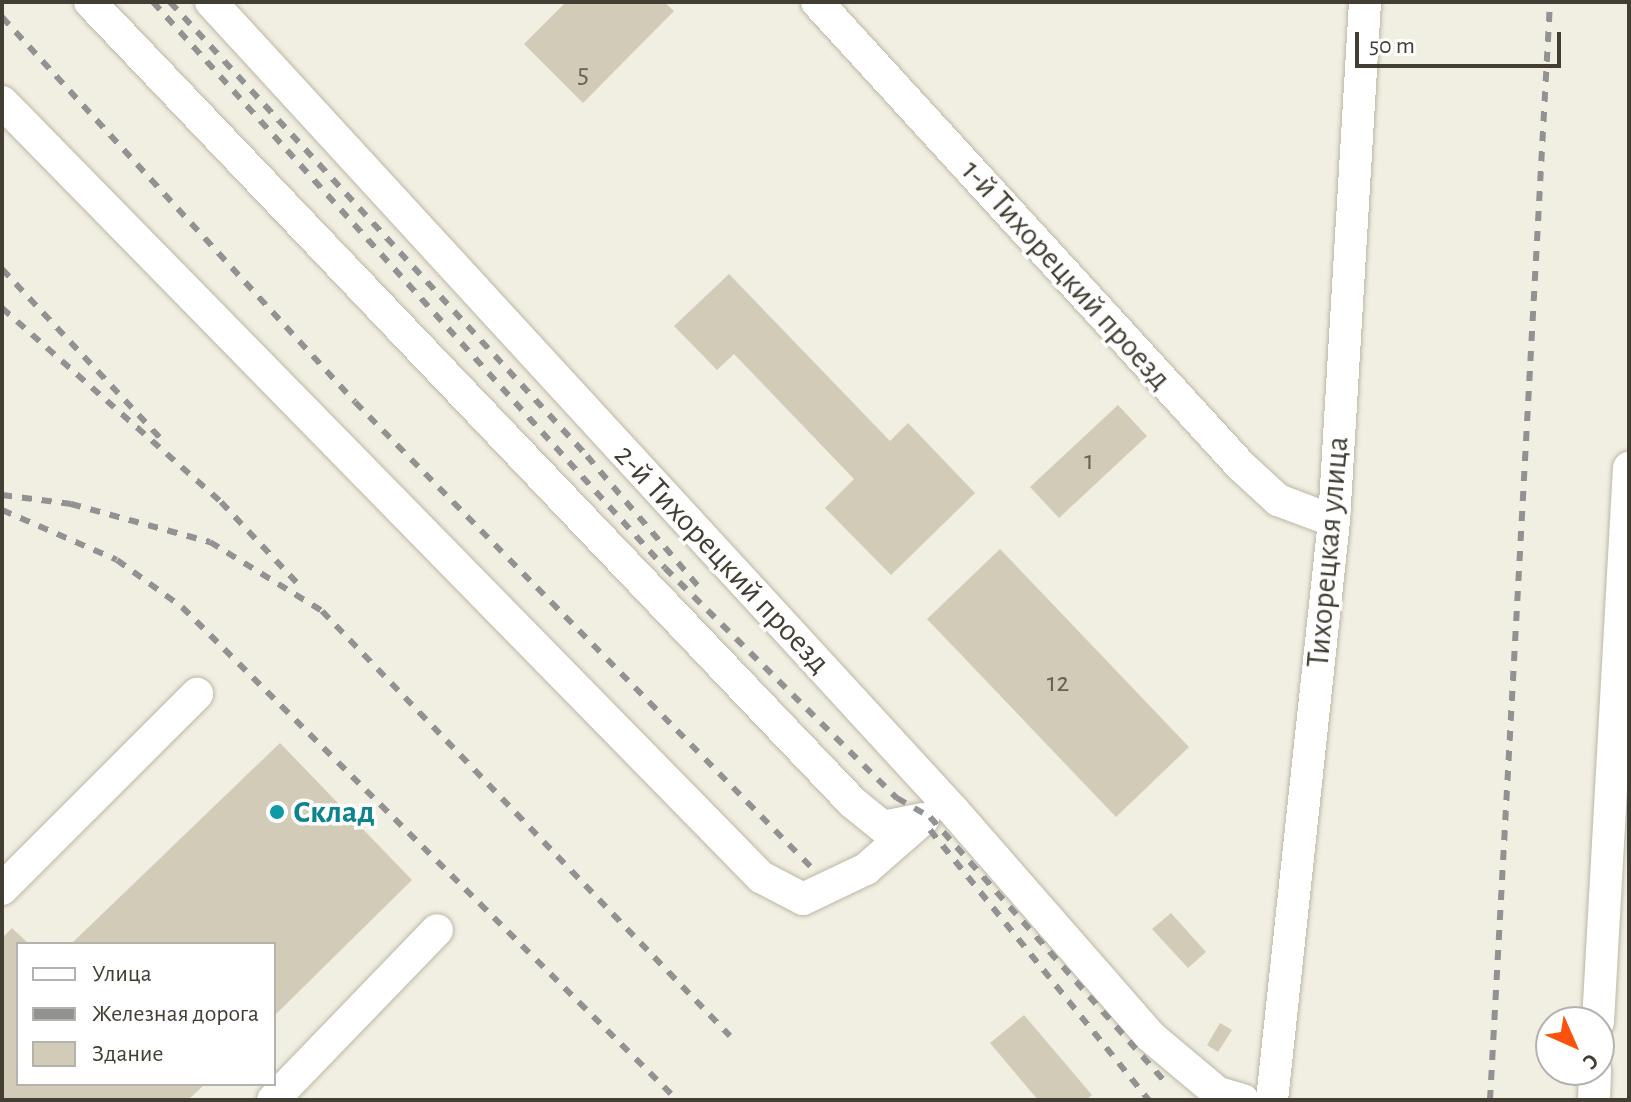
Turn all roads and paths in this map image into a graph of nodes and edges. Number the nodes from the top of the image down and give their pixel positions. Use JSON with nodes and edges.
{"nodes":[{"id":1,"x":90,"y":2,"type":"edge"},
{"id":2,"x":211,"y":2,"type":"edge"},
{"id":3,"x":817,"y":2,"type":"edge"},
{"id":4,"x":1365,"y":2,"type":"edge"},
{"id":5,"x":2,"y":102,"type":"edge"},
{"id":6,"x":1629,"y":468,"type":"edge"},
{"id":7,"x":1334,"y":521,"type":"junction"},
{"id":8,"x":197,"y":694,"type":"dead end"},
{"id":9,"x":953,"y":810,"type":"junction"},
{"id":10,"x":922,"y":820,"type":"junction"},
{"id":11,"x":2,"y":889,"type":"edge"},
{"id":12,"x":437,"y":930,"type":"dead end"},
{"id":13,"x":1599,"y":1006,"type":"edge"},
{"id":14,"x":273,"y":1100,"type":"edge"},
{"id":15,"x":1243,"y":1100,"type":"edge"},
{"id":16,"x":1272,"y":1100,"type":"edge"}],
"edges":[{"from":1,"to":10,"type":"street"},
{"from":2,"to":9,"type":"street","name":"2-й Тихорецкий проезд"},
{"from":3,"to":7,"type":"street","name":"1-й Тихорецкий проезд"},
{"from":4,"to":7,"type":"street","name":"Тихорецкая улица"},
{"from":5,"to":10,"type":"street"},
{"from":6,"to":13,"type":"street"},
{"from":7,"to":16,"type":"street","name":"Тихорецкая улица"},
{"from":8,"to":11,"type":"street"},
{"from":9,"to":10,"type":"street"},
{"from":9,"to":15,"type":"street","name":"2-й Тихорецкий проезд"},
{"from":12,"to":14,"type":"street"}]}
